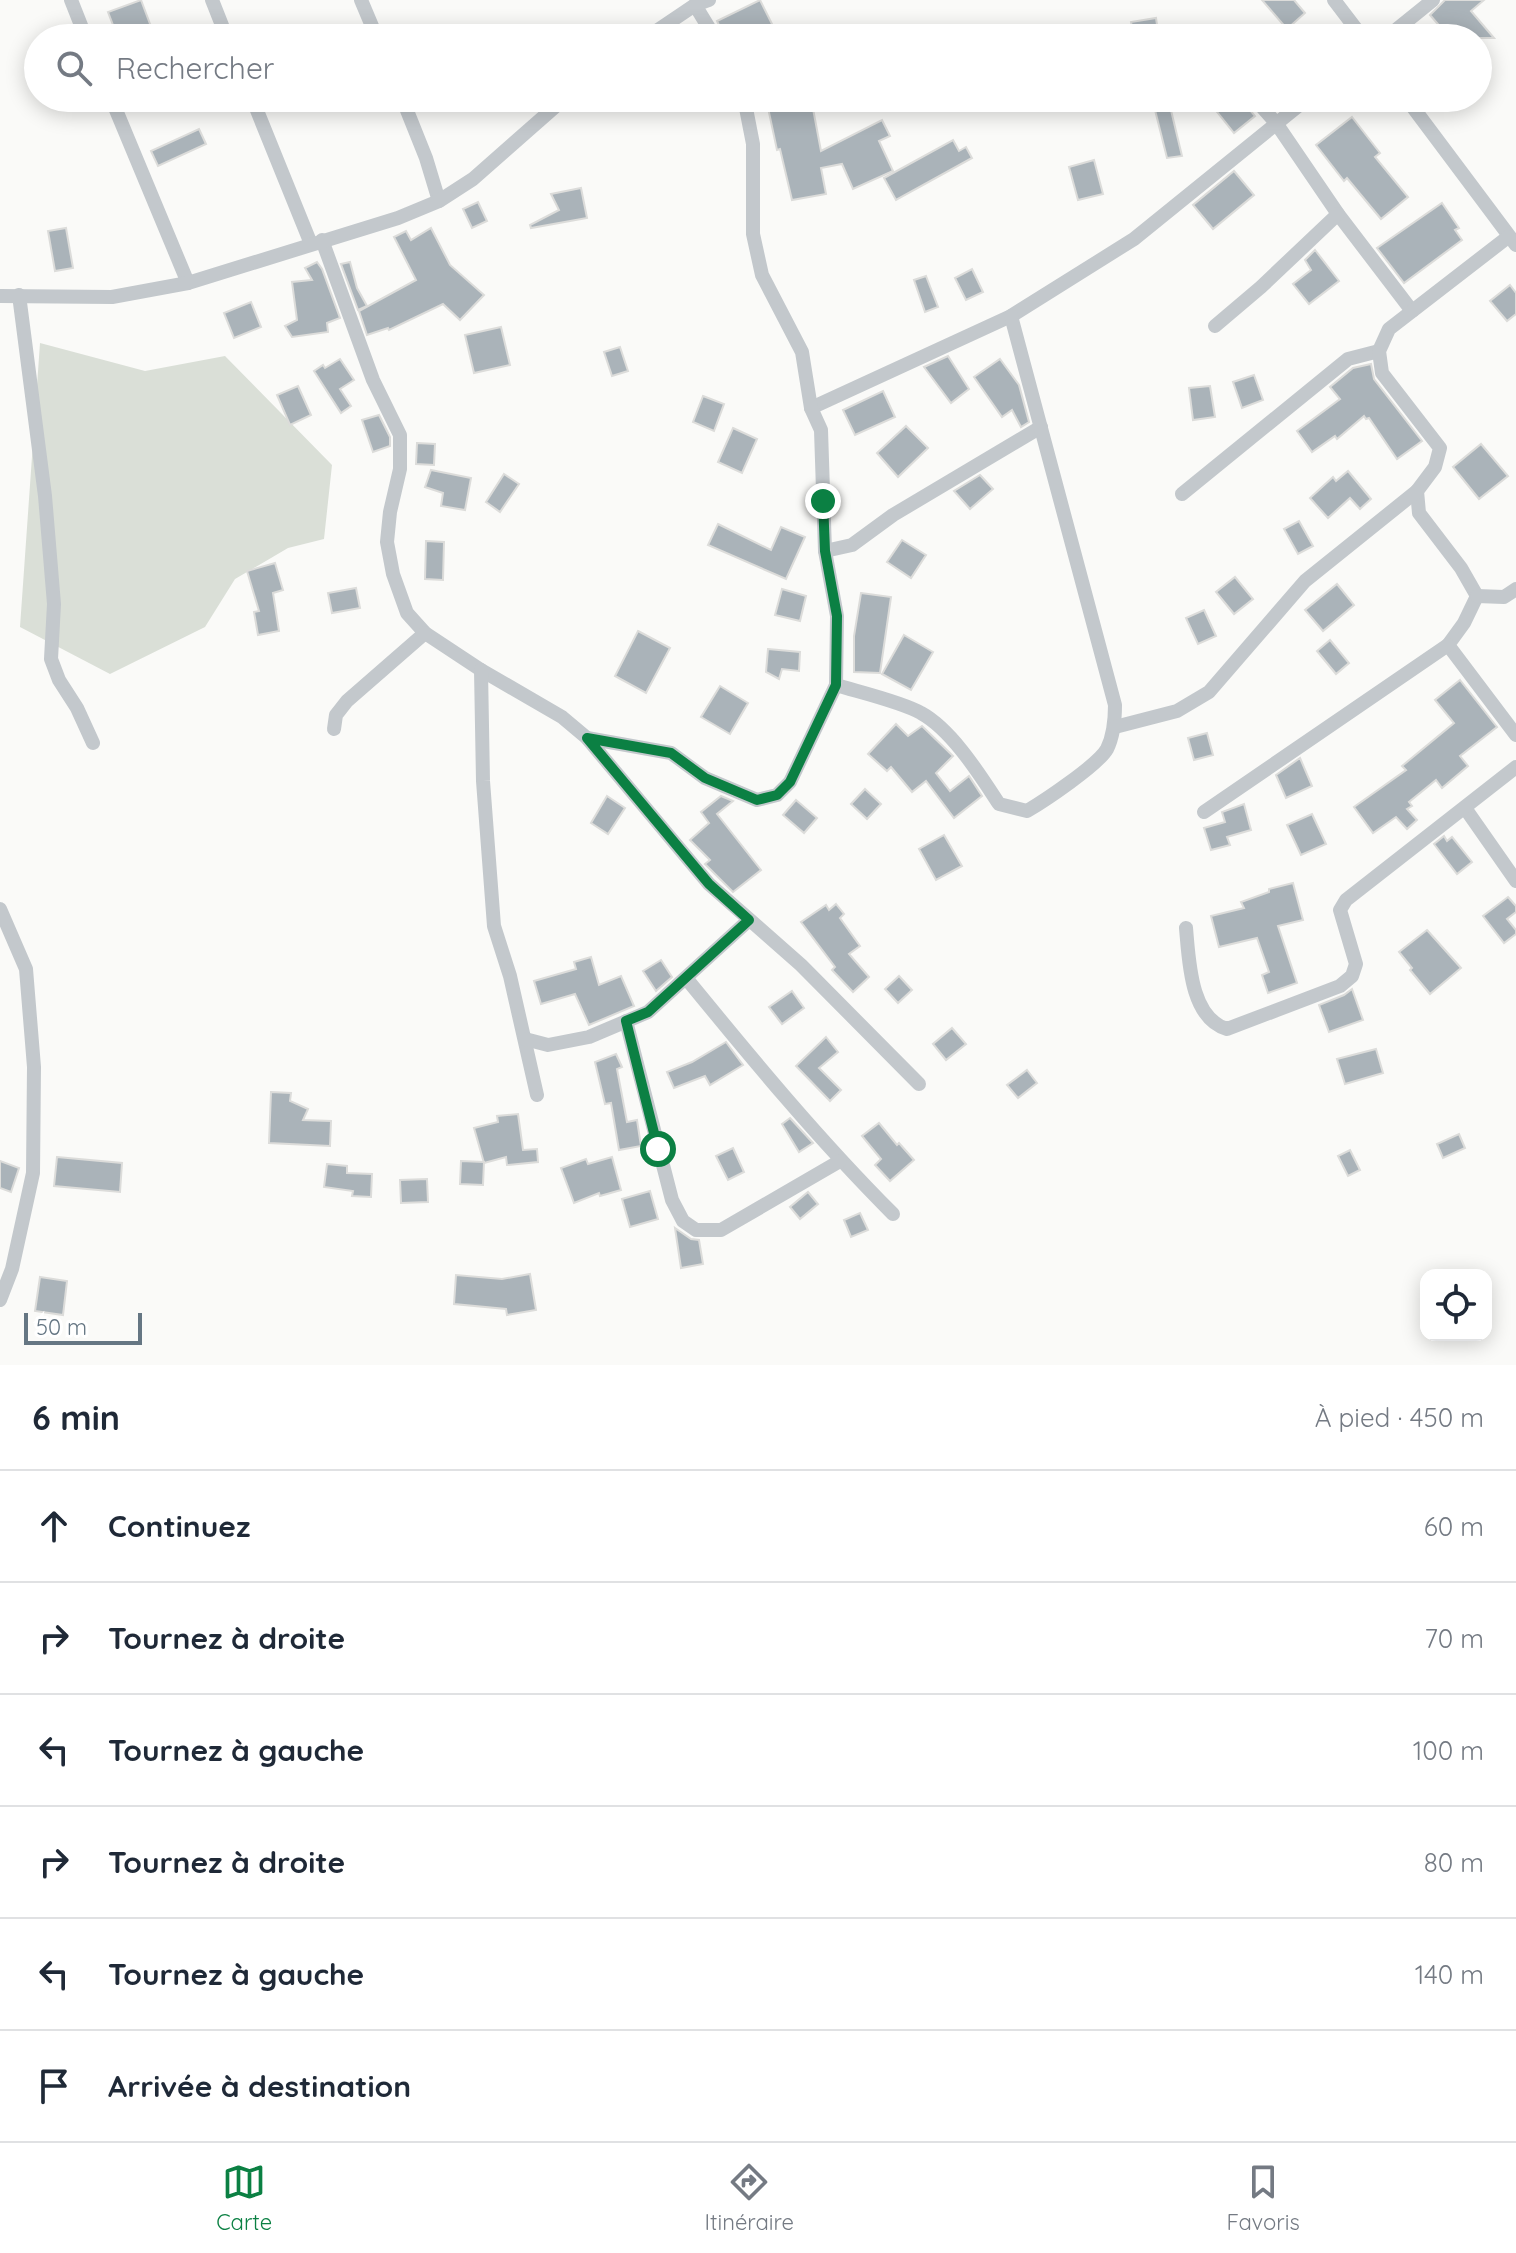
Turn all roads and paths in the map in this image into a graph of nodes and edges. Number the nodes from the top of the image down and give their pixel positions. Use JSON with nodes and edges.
{"nodes":[{"id":1,"x":71,"y":0,"type":"edge"},
{"id":2,"x":212,"y":0,"type":"edge"},
{"id":3,"x":361,"y":0,"type":"edge"},
{"id":4,"x":1334,"y":0,"type":"edge"},
{"id":5,"x":1433,"y":0,"type":"edge"},
{"id":6,"x":702,"y":2,"type":"edge"},
{"id":7,"x":678,"y":7,"type":"edge"},
{"id":8,"x":80,"y":24,"type":"edge"},
{"id":9,"x":221,"y":24,"type":"edge"},
{"id":10,"x":371,"y":24,"type":"edge"},
{"id":11,"x":660,"y":24,"type":"edge"},
{"id":12,"x":710,"y":24,"type":"edge"},
{"id":13,"x":1352,"y":24,"type":"edge"},
{"id":14,"x":1403,"y":24,"type":"edge"},
{"id":15,"x":117,"y":112,"type":"edge"},
{"id":16,"x":258,"y":112,"type":"edge"},
{"id":17,"x":408,"y":112,"type":"edge"},
{"id":18,"x":549,"y":112,"type":"edge"},
{"id":19,"x":747,"y":112,"type":"edge"},
{"id":20,"x":1266,"y":112,"type":"edge"},
{"id":21,"x":1290,"y":112,"type":"edge"},
{"id":22,"x":1416,"y":112,"type":"edge"},
{"id":23,"x":1276,"y":123,"type":"junction"},
{"id":24,"x":439,"y":201,"type":"junction"},
{"id":25,"x":1338,"y":214,"type":"junction"},
{"id":26,"x":1512,"y":241,"type":"edge"},
{"id":27,"x":316,"y":242,"type":"junction"},
{"id":28,"x":188,"y":283,"type":"junction"},
{"id":29,"x":19,"y":295,"type":"junction"},
{"id":30,"x":0,"y":296,"type":"edge"},
{"id":31,"x":1412,"y":311,"type":"junction"},
{"id":32,"x":1011,"y":316,"type":"junction"},
{"id":33,"x":1215,"y":326,"type":"dead end"},
{"id":34,"x":1379,"y":351,"type":"junction"},
{"id":35,"x":811,"y":408,"type":"junction"},
{"id":36,"x":1041,"y":427,"type":"junction"},
{"id":37,"x":1417,"y":491,"type":"junction"},
{"id":38,"x":1182,"y":494,"type":"dead end"},
{"id":39,"x":825,"y":551,"type":"junction"},
{"id":40,"x":1516,"y":589,"type":"edge"},
{"id":41,"x":1477,"y":596,"type":"junction"},
{"id":42,"x":425,"y":633,"type":"junction"},
{"id":43,"x":1448,"y":645,"type":"junction"},
{"id":44,"x":481,"y":670,"type":"junction"},
{"id":45,"x":836,"y":685,"type":"junction"},
{"id":46,"x":1115,"y":727,"type":"junction"},
{"id":47,"x":334,"y":729,"type":"dead end"},
{"id":48,"x":1516,"y":735,"type":"edge"},
{"id":49,"x":587,"y":738,"type":"junction"},
{"id":50,"x":93,"y":743,"type":"dead end"},
{"id":51,"x":1516,"y":767,"type":"edge"},
{"id":52,"x":1465,"y":808,"type":"junction"},
{"id":53,"x":1204,"y":812,"type":"dead end"},
{"id":54,"x":1516,"y":881,"type":"edge"},
{"id":55,"x":0,"y":909,"type":"edge"},
{"id":56,"x":749,"y":920,"type":"junction"},
{"id":57,"x":1186,"y":928,"type":"dead end"},
{"id":58,"x":686,"y":978,"type":"junction"},
{"id":59,"x":626,"y":1021,"type":"junction"},
{"id":60,"x":525,"y":1039,"type":"junction"},
{"id":61,"x":919,"y":1084,"type":"dead end"},
{"id":62,"x":537,"y":1095,"type":"dead end"},
{"id":63,"x":840,"y":1161,"type":"junction"},
{"id":64,"x":893,"y":1214,"type":"dead end"},
{"id":65,"x":0,"y":1300,"type":"edge"}],
"edges":[{"from":1,"to":8,"type":"street"},
{"from":2,"to":9,"type":"street"},
{"from":3,"to":10,"type":"street"},
{"from":4,"to":13,"type":"street"},
{"from":5,"to":14,"type":"street"},
{"from":6,"to":7,"type":"street"},
{"from":6,"to":12,"type":"street"},
{"from":7,"to":11,"type":"street"},
{"from":15,"to":28,"type":"street"},
{"from":16,"to":27,"type":"street"},
{"from":17,"to":24,"type":"street"},
{"from":18,"to":24,"type":"street"},
{"from":19,"to":35,"type":"street"},
{"from":20,"to":23,"type":"street"},
{"from":21,"to":23,"type":"street"},
{"from":22,"to":26,"type":"street"},
{"from":23,"to":25,"type":"street"},
{"from":23,"to":32,"type":"street"},
{"from":24,"to":27,"type":"street"},
{"from":25,"to":31,"type":"street"},
{"from":25,"to":33,"type":"street"},
{"from":26,"to":31,"type":"street"},
{"from":27,"to":28,"type":"street"},
{"from":27,"to":42,"type":"street"},
{"from":28,"to":29,"type":"street"},
{"from":29,"to":30,"type":"street"},
{"from":29,"to":50,"type":"street"},
{"from":31,"to":34,"type":"street"},
{"from":32,"to":35,"type":"street"},
{"from":32,"to":36,"type":"street"},
{"from":34,"to":37,"type":"street"},
{"from":34,"to":38,"type":"street"},
{"from":35,"to":39,"type":"street"},
{"from":36,"to":39,"type":"street"},
{"from":36,"to":46,"type":"street"},
{"from":37,"to":41,"type":"street"},
{"from":37,"to":46,"type":"street"},
{"from":39,"to":45,"type":"street"},
{"from":40,"to":41,"type":"street"},
{"from":41,"to":43,"type":"street"},
{"from":42,"to":44,"type":"street"},
{"from":42,"to":47,"type":"street"},
{"from":43,"to":48,"type":"street"},
{"from":43,"to":53,"type":"street"},
{"from":44,"to":49,"type":"street"},
{"from":44,"to":60,"type":"street"},
{"from":45,"to":46,"type":"street"},
{"from":45,"to":49,"type":"street"},
{"from":49,"to":56,"type":"street"},
{"from":51,"to":52,"type":"street"},
{"from":52,"to":54,"type":"street"},
{"from":52,"to":57,"type":"street"},
{"from":55,"to":65,"type":"street"},
{"from":56,"to":58,"type":"street"},
{"from":56,"to":61,"type":"street"},
{"from":58,"to":59,"type":"street"},
{"from":58,"to":63,"type":"street"},
{"from":59,"to":60,"type":"street"},
{"from":59,"to":63,"type":"street"},
{"from":60,"to":62,"type":"street"},
{"from":63,"to":64,"type":"street"}]}
